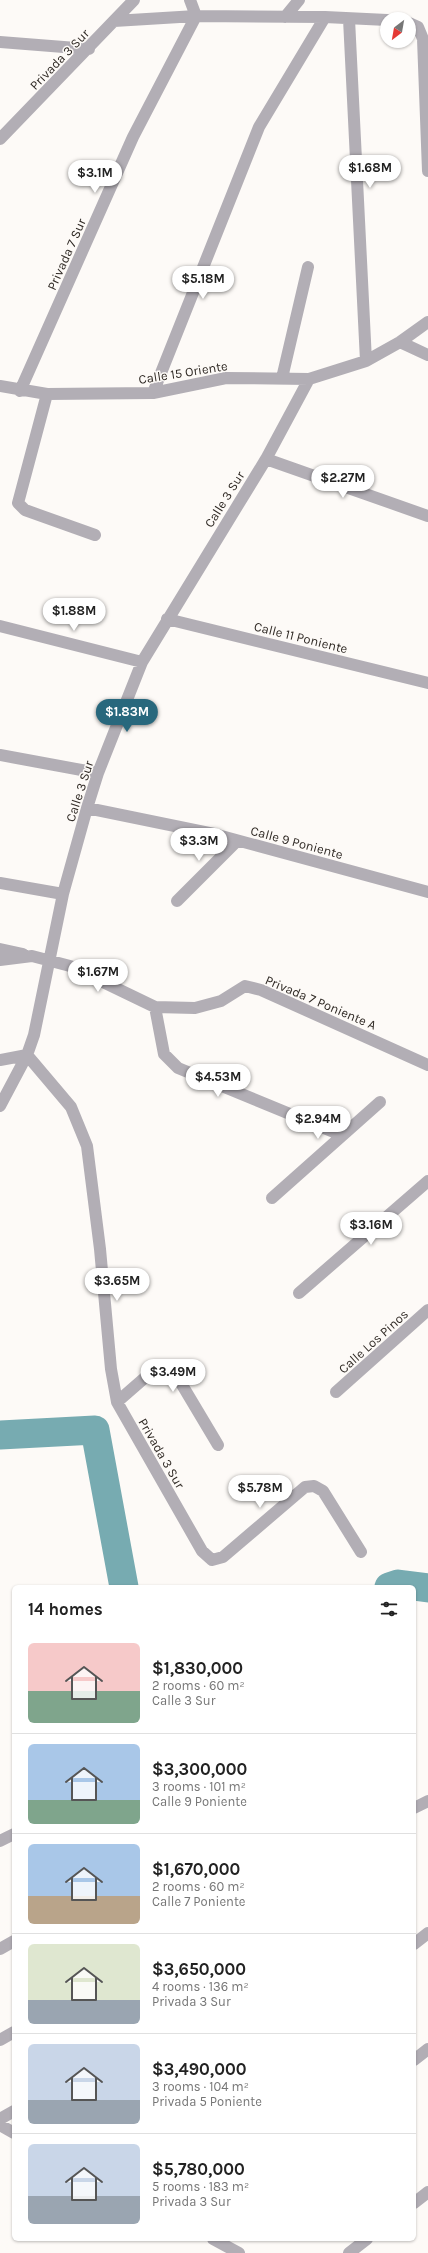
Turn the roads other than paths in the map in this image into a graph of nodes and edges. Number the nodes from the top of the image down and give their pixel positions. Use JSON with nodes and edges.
{"nodes":[{"id":1,"x":134,"y":0,"type":"edge"},
{"id":2,"x":190,"y":0,"type":"edge"},
{"id":3,"x":299,"y":0,"type":"edge"},
{"id":4,"x":196,"y":16,"type":"junction"},
{"id":5,"x":285,"y":17,"type":"junction"},
{"id":6,"x":325,"y":17,"type":"junction"},
{"id":7,"x":349,"y":18,"type":"junction"},
{"id":8,"x":380,"y":20,"type":"edge"},
{"id":9,"x":114,"y":21,"type":"junction"},
{"id":10,"x":416,"y":28,"type":"edge"},
{"id":11,"x":0,"y":42,"type":"edge"},
{"id":12,"x":426,"y":43,"type":"edge"},
{"id":13,"x":89,"y":49,"type":"junction"},
{"id":14,"x":1,"y":137,"type":"edge"},
{"id":15,"x":428,"y":171,"type":"edge"},
{"id":16,"x":308,"y":267,"type":"dead end"},
{"id":17,"x":428,"y":322,"type":"edge"},
{"id":18,"x":400,"y":342,"type":"junction"},
{"id":19,"x":428,"y":355,"type":"edge"},
{"id":20,"x":366,"y":362,"type":"junction"},
{"id":21,"x":282,"y":378,"type":"junction"},
{"id":22,"x":309,"y":379,"type":"junction"},
{"id":23,"x":0,"y":386,"type":"edge"},
{"id":24,"x":20,"y":391,"type":"junction"},
{"id":25,"x":153,"y":393,"type":"junction"},
{"id":26,"x":47,"y":394,"type":"junction"},
{"id":27,"x":266,"y":459,"type":"junction"},
{"id":28,"x":428,"y":516,"type":"edge"},
{"id":29,"x":95,"y":535,"type":"dead end"},
{"id":30,"x":167,"y":619,"type":"junction"},
{"id":31,"x":0,"y":626,"type":"edge"},
{"id":32,"x":142,"y":662,"type":"junction"},
{"id":33,"x":428,"y":683,"type":"edge"},
{"id":34,"x":0,"y":755,"type":"edge"},
{"id":35,"x":98,"y":773,"type":"junction"},
{"id":36,"x":87,"y":808,"type":"junction"},
{"id":37,"x":238,"y":840,"type":"junction"},
{"id":38,"x":0,"y":882,"type":"edge"},
{"id":39,"x":428,"y":892,"type":"edge"},
{"id":40,"x":63,"y":894,"type":"junction"},
{"id":41,"x":177,"y":901,"type":"dead end"},
{"id":42,"x":0,"y":949,"type":"edge"},
{"id":43,"x":32,"y":956,"type":"junction"},
{"id":44,"x":0,"y":960,"type":"edge"},
{"id":45,"x":48,"y":960,"type":"junction"},
{"id":46,"x":155,"y":1007,"type":"junction"},
{"id":47,"x":27,"y":1055,"type":"junction"},
{"id":48,"x":0,"y":1060,"type":"edge"},
{"id":49,"x":428,"y":1064,"type":"edge"},
{"id":50,"x":380,"y":1102,"type":"dead end"},
{"id":51,"x":0,"y":1106,"type":"edge"},
{"id":52,"x":341,"y":1135,"type":"junction"},
{"id":53,"x":428,"y":1181,"type":"edge"},
{"id":54,"x":272,"y":1198,"type":"dead end"},
{"id":55,"x":299,"y":1293,"type":"dead end"},
{"id":56,"x":428,"y":1310,"type":"edge"},
{"id":57,"x":336,"y":1392,"type":"dead end"},
{"id":58,"x":117,"y":1402,"type":"junction"},
{"id":59,"x":218,"y":1445,"type":"dead end"},
{"id":60,"x":361,"y":1552,"type":"dead end"},
{"id":61,"x":428,"y":1801,"type":"edge"},
{"id":62,"x":416,"y":1807,"type":"edge"},
{"id":63,"x":12,"y":1835,"type":"edge"},
{"id":64,"x":0,"y":1841,"type":"edge"},
{"id":65,"x":428,"y":1933,"type":"edge"},
{"id":66,"x":12,"y":1942,"type":"edge"},
{"id":67,"x":416,"y":1942,"type":"edge"},
{"id":68,"x":0,"y":1949,"type":"edge"},
{"id":69,"x":12,"y":2033,"type":"edge"},
{"id":70,"x":0,"y":2040,"type":"edge"},
{"id":71,"x":428,"y":2049,"type":"edge"},
{"id":72,"x":416,"y":2058,"type":"edge"},
{"id":73,"x":12,"y":2112,"type":"edge"},
{"id":74,"x":0,"y":2119,"type":"edge"},
{"id":75,"x":0,"y":2125,"type":"edge"},
{"id":76,"x":12,"y":2132,"type":"edge"},
{"id":77,"x":428,"y":2192,"type":"edge"},
{"id":78,"x":416,"y":2201,"type":"edge"},
{"id":79,"x":217,"y":2241,"type":"edge"},
{"id":80,"x":364,"y":2241,"type":"edge"},
{"id":81,"x":239,"y":2253,"type":"edge"},
{"id":82,"x":349,"y":2253,"type":"edge"}],
"edges":[{"from":1,"to":9,"type":"street","name":"Privada 3 Sur"},
{"from":2,"to":4,"type":"street"},
{"from":3,"to":5,"type":"street"},
{"from":4,"to":5,"type":"street"},
{"from":4,"to":9,"type":"street"},
{"from":4,"to":24,"type":"street","name":"Privada 7 Sur"},
{"from":5,"to":6,"type":"street"},
{"from":6,"to":7,"type":"street"},
{"from":6,"to":25,"type":"street"},
{"from":7,"to":8,"type":"street"},
{"from":7,"to":20,"type":"street"},
{"from":9,"to":13,"type":"street","name":"Privada 3 Sur"},
{"from":10,"to":12,"type":"street"},
{"from":11,"to":13,"type":"street"},
{"from":12,"to":15,"type":"street"},
{"from":13,"to":14,"type":"street","name":"Privada 3 Sur"},
{"from":16,"to":21,"type":"street"},
{"from":17,"to":18,"type":"street","name":"Calle 15 Oriente"},
{"from":18,"to":19,"type":"street"},
{"from":18,"to":20,"type":"street","name":"Calle 15 Oriente"},
{"from":20,"to":22,"type":"street","name":"Calle 15 Oriente"},
{"from":21,"to":22,"type":"street","name":"Calle 15 Oriente"},
{"from":21,"to":25,"type":"street","name":"Calle 15 Oriente"},
{"from":22,"to":27,"type":"street","name":"Calle 3 Sur"},
{"from":23,"to":24,"type":"street","name":"Calle 15 Oriente"},
{"from":24,"to":26,"type":"street","name":"Calle 15 Oriente"},
{"from":25,"to":26,"type":"street","name":"Calle 15 Oriente"},
{"from":26,"to":29,"type":"street"},
{"from":27,"to":28,"type":"street"},
{"from":27,"to":30,"type":"street","name":"Calle 3 Sur"},
{"from":30,"to":32,"type":"street","name":"Calle 3 Sur"},
{"from":30,"to":33,"type":"street","name":"Calle 11 Poniente"},
{"from":31,"to":32,"type":"street"},
{"from":32,"to":35,"type":"street","name":"Calle 3 Sur"},
{"from":34,"to":35,"type":"street"},
{"from":35,"to":36,"type":"street","name":"Calle 3 Sur"},
{"from":36,"to":37,"type":"street","name":"Calle 9 Poniente"},
{"from":36,"to":40,"type":"street","name":"Calle 3 Sur"},
{"from":37,"to":39,"type":"street","name":"Calle 9 Poniente"},
{"from":37,"to":41,"type":"street"},
{"from":38,"to":40,"type":"street"},
{"from":40,"to":45,"type":"street","name":"Calle 3 Sur"},
{"from":42,"to":43,"type":"street"},
{"from":43,"to":44,"type":"street"},
{"from":43,"to":45,"type":"street"},
{"from":45,"to":46,"type":"street"},
{"from":45,"to":47,"type":"street","name":"Calle 3 Sur"},
{"from":46,"to":49,"type":"street","name":"Privada 7 Poniente A"},
{"from":46,"to":52,"type":"street"},
{"from":47,"to":48,"type":"street"},
{"from":47,"to":51,"type":"street","name":"Calle 3 Sur"},
{"from":47,"to":58,"type":"street","name":"Privada 3 Sur"},
{"from":50,"to":52,"type":"street"},
{"from":52,"to":54,"type":"street"},
{"from":53,"to":55,"type":"street"},
{"from":56,"to":57,"type":"street","name":"Calle Los Pinos"},
{"from":58,"to":59,"type":"street"},
{"from":58,"to":60,"type":"street","name":"Privada 3 Sur"},
{"from":61,"to":62,"type":"street"},
{"from":63,"to":64,"type":"street"},
{"from":65,"to":67,"type":"street"},
{"from":66,"to":68,"type":"street"},
{"from":69,"to":70,"type":"street"},
{"from":71,"to":72,"type":"street"},
{"from":73,"to":74,"type":"street"},
{"from":75,"to":76,"type":"street"},
{"from":77,"to":78,"type":"street"},
{"from":79,"to":81,"type":"street"},
{"from":80,"to":82,"type":"street"}]}
